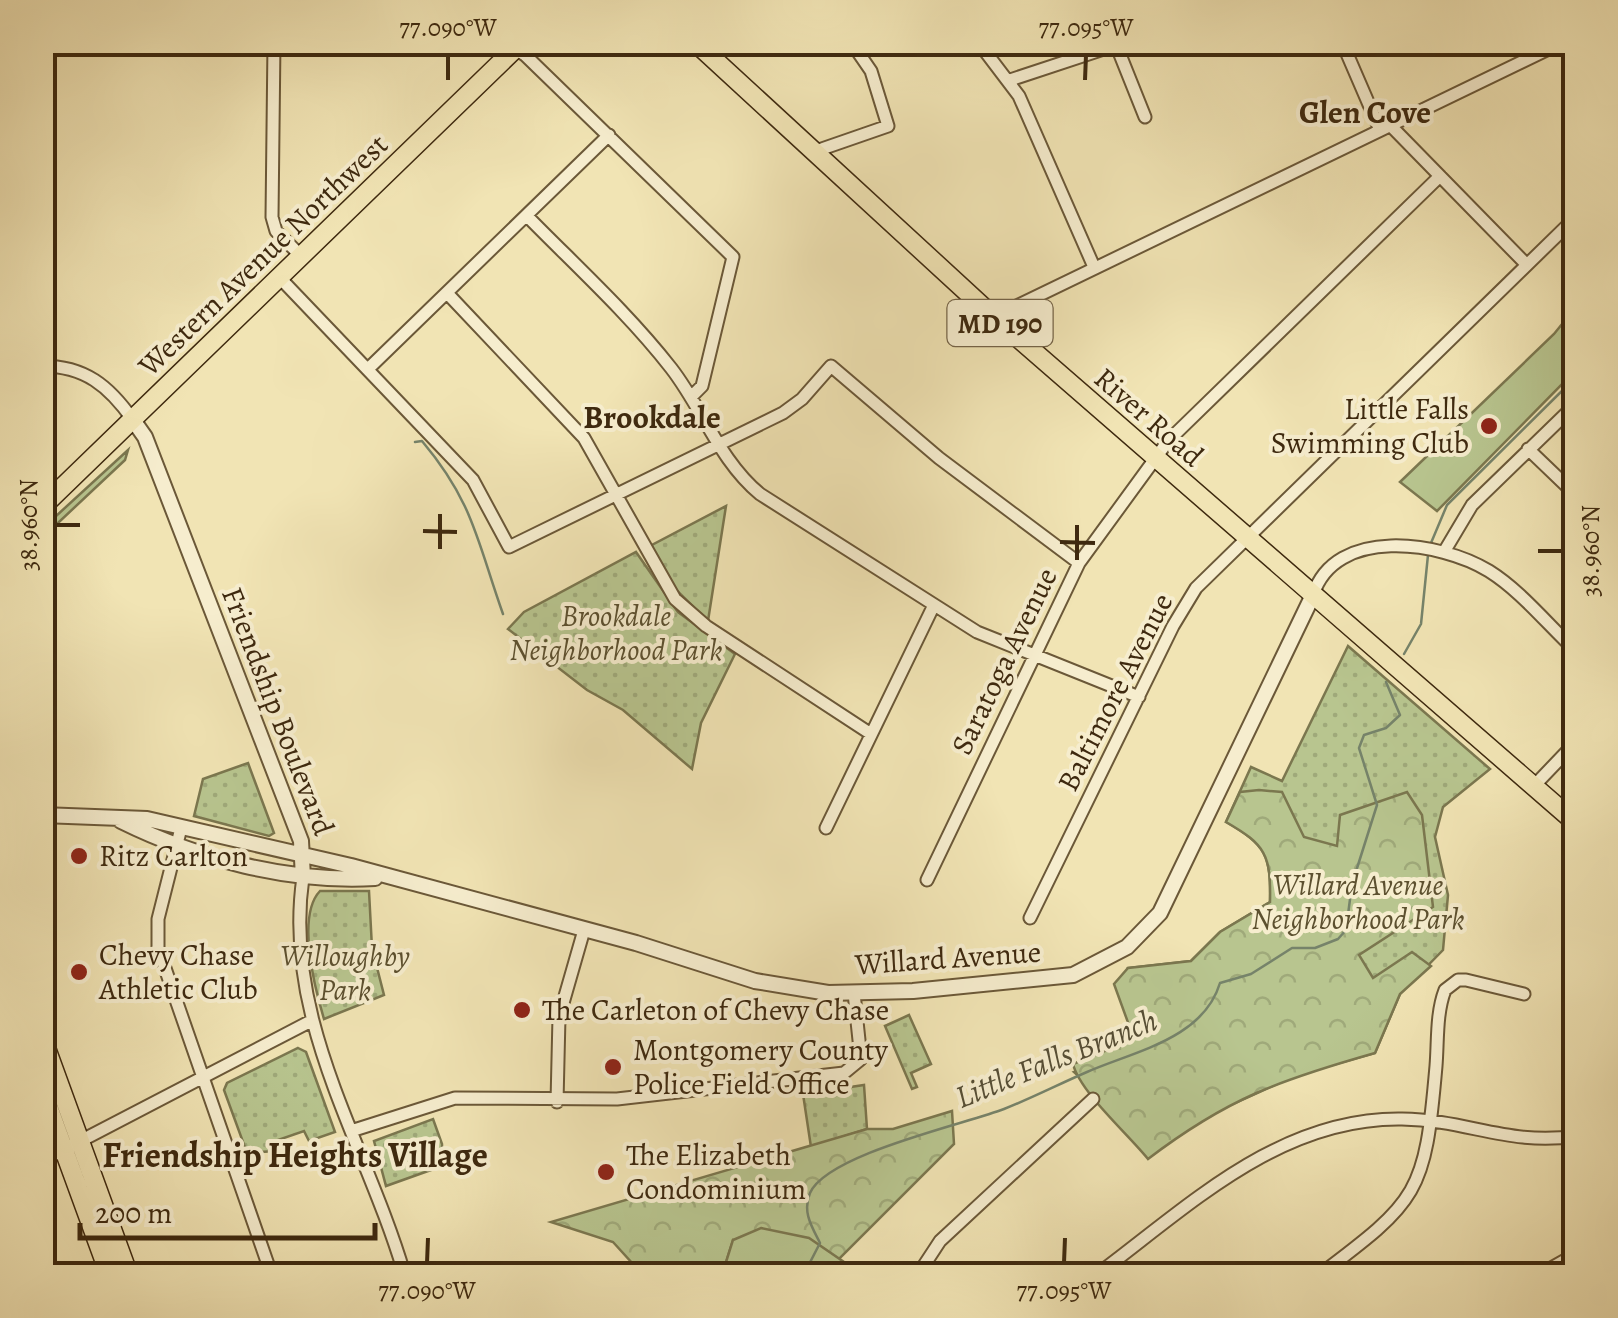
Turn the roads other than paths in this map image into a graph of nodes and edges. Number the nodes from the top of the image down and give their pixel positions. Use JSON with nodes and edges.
{"nodes":[{"id":1,"x":116,"y":42,"type":"edge"},
{"id":2,"x":695,"y":42,"type":"edge"},
{"id":3,"x":851,"y":42,"type":"edge"},
{"id":4,"x":978,"y":42,"type":"edge"},
{"id":5,"x":1342,"y":42,"type":"edge"},
{"id":6,"x":1563,"y":42,"type":"edge"},
{"id":7,"x":274,"y":44,"type":"edge"},
{"id":8,"x":1116,"y":44,"type":"edge"},
{"id":9,"x":518,"y":46,"type":"edge"},
{"id":10,"x":1010,"y":80,"type":"junction"},
{"id":11,"x":1145,"y":117,"type":"dead end"},
{"id":12,"x":1385,"y":128,"type":"junction"},
{"id":13,"x":609,"y":135,"type":"junction"},
{"id":14,"x":813,"y":152,"type":"junction"},
{"id":15,"x":1440,"y":176,"type":"junction"},
{"id":16,"x":527,"y":216,"type":"junction"},
{"id":17,"x":1576,"y":217,"type":"edge"},
{"id":18,"x":302,"y":257,"type":"junction"},
{"id":19,"x":1526,"y":264,"type":"junction"},
{"id":20,"x":1094,"y":267,"type":"junction"},
{"id":21,"x":280,"y":278,"type":"junction"},
{"id":22,"x":447,"y":293,"type":"junction"},
{"id":23,"x":994,"y":318,"type":"junction"},
{"id":24,"x":42,"y":366,"type":"edge"},
{"id":25,"x":368,"y":369,"type":"junction"},
{"id":26,"x":691,"y":398,"type":"junction"},
{"id":27,"x":1576,"y":404,"type":"edge"},
{"id":28,"x":133,"y":420,"type":"junction"},
{"id":29,"x":719,"y":446,"type":"junction"},
{"id":30,"x":1528,"y":450,"type":"junction"},
{"id":31,"x":1156,"y":458,"type":"junction"},
{"id":32,"x":616,"y":496,"type":"junction"},
{"id":33,"x":1576,"y":496,"type":"edge"},
{"id":34,"x":42,"y":507,"type":"edge"},
{"id":35,"x":1246,"y":536,"type":"junction"},
{"id":36,"x":1434,"y":550,"type":"junction"},
{"id":37,"x":1079,"y":562,"type":"junction"},
{"id":38,"x":1312,"y":595,"type":"junction"},
{"id":39,"x":933,"y":607,"type":"junction"},
{"id":40,"x":1576,"y":651,"type":"edge"},
{"id":41,"x":1034,"y":656,"type":"junction"},
{"id":42,"x":1138,"y":697,"type":"junction"},
{"id":43,"x":870,"y":734,"type":"junction"},
{"id":44,"x":1576,"y":742,"type":"edge"},
{"id":45,"x":1533,"y":787,"type":"junction"},
{"id":46,"x":42,"y":815,"type":"edge"},
{"id":47,"x":112,"y":817,"type":"junction"},
{"id":48,"x":1576,"y":823,"type":"edge"},
{"id":49,"x":182,"y":828,"type":"junction"},
{"id":50,"x":826,"y":828,"type":"dead end"},
{"id":51,"x":177,"y":844,"type":"junction"},
{"id":52,"x":304,"y":858,"type":"junction"},
{"id":53,"x":303,"y":876,"type":"junction"},
{"id":54,"x":381,"y":878,"type":"junction"},
{"id":55,"x":927,"y":880,"type":"dead end"},
{"id":56,"x":1030,"y":918,"type":"dead end"},
{"id":57,"x":584,"y":930,"type":"junction"},
{"id":58,"x":854,"y":994,"type":"junction"},
{"id":59,"x":1524,"y":994,"type":"dead end"},
{"id":60,"x":311,"y":1021,"type":"junction"},
{"id":61,"x":42,"y":1036,"type":"edge"},
{"id":62,"x":202,"y":1077,"type":"junction"},
{"id":63,"x":42,"y":1090,"type":"edge"},
{"id":64,"x":1093,"y":1099,"type":"dead end"},
{"id":65,"x":557,"y":1102,"type":"junction"},
{"id":66,"x":1431,"y":1120,"type":"junction"},
{"id":67,"x":351,"y":1131,"type":"junction"},
{"id":68,"x":1576,"y":1136,"type":"edge"},
{"id":69,"x":72,"y":1144,"type":"junction"},
{"id":70,"x":42,"y":1161,"type":"edge"},
{"id":71,"x":1576,"y":1254,"type":"edge"},
{"id":72,"x":398,"y":1259,"type":"junction"},
{"id":73,"x":110,"y":1276,"type":"edge"},
{"id":74,"x":129,"y":1276,"type":"edge"},
{"id":75,"x":272,"y":1276,"type":"edge"},
{"id":76,"x":394,"y":1276,"type":"edge"},
{"id":77,"x":406,"y":1276,"type":"edge"},
{"id":78,"x":918,"y":1276,"type":"edge"},
{"id":79,"x":1095,"y":1276,"type":"edge"},
{"id":80,"x":1318,"y":1276,"type":"edge"},
{"id":81,"x":1538,"y":1276,"type":"edge"}],
"edges":[{"from":1,"to":7,"type":"street"},
{"from":2,"to":14,"type":"main road","name":"River Road","number":"MD 190"},
{"from":3,"to":14,"type":"street"},
{"from":4,"to":10,"type":"street"},
{"from":5,"to":12,"type":"street"},
{"from":6,"to":12,"type":"street"},
{"from":7,"to":9,"type":"street"},
{"from":7,"to":18,"type":"street"},
{"from":8,"to":10,"type":"street"},
{"from":8,"to":11,"type":"street"},
{"from":9,"to":13,"type":"street"},
{"from":9,"to":18,"type":"main road","name":"Western Avenue Northwest"},
{"from":10,"to":20,"type":"street"},
{"from":12,"to":15,"type":"street"},
{"from":12,"to":20,"type":"street"},
{"from":13,"to":16,"type":"street"},
{"from":13,"to":26,"type":"street"},
{"from":14,"to":23,"type":"main road","name":"River Road","number":"MD 190"},
{"from":15,"to":19,"type":"street"},
{"from":15,"to":31,"type":"street","name":"Saratoga Avenue"},
{"from":16,"to":22,"type":"street"},
{"from":16,"to":26,"type":"street"},
{"from":17,"to":19,"type":"street","name":"Baltimore Avenue"},
{"from":18,"to":21,"type":"main road","name":"Western Avenue Northwest"},
{"from":19,"to":35,"type":"street","name":"Baltimore Avenue"},
{"from":20,"to":23,"type":"street"},
{"from":21,"to":25,"type":"street"},
{"from":21,"to":28,"type":"main road","name":"Western Avenue Northwest"},
{"from":22,"to":25,"type":"street"},
{"from":22,"to":32,"type":"street"},
{"from":23,"to":31,"type":"main road","name":"River Road","number":"MD 190"},
{"from":24,"to":28,"type":"street"},
{"from":25,"to":32,"type":"street"},
{"from":26,"to":29,"type":"street"},
{"from":27,"to":30,"type":"street"},
{"from":28,"to":34,"type":"main road","name":"Western Avenue Northwest"},
{"from":28,"to":52,"type":"street","name":"Friendship Boulevard"},
{"from":29,"to":32,"type":"street"},
{"from":29,"to":37,"type":"street"},
{"from":29,"to":39,"type":"street"},
{"from":30,"to":33,"type":"street"},
{"from":30,"to":36,"type":"street"},
{"from":31,"to":35,"type":"main road","name":"River Road","number":"MD 190"},
{"from":31,"to":37,"type":"street","name":"Saratoga Avenue"},
{"from":32,"to":43,"type":"street"},
{"from":35,"to":38,"type":"main road","name":"River Road","number":"MD 190"},
{"from":35,"to":42,"type":"street","name":"Baltimore Avenue"},
{"from":36,"to":38,"type":"street"},
{"from":36,"to":40,"type":"street"},
{"from":37,"to":41,"type":"street","name":"Saratoga Avenue"},
{"from":38,"to":45,"type":"main road","name":"River Road","number":"MD 190"},
{"from":38,"to":58,"type":"street","name":"Willard Avenue"},
{"from":39,"to":41,"type":"street"},
{"from":39,"to":43,"type":"street"},
{"from":41,"to":42,"type":"street"},
{"from":41,"to":55,"type":"street","name":"Saratoga Avenue"},
{"from":42,"to":56,"type":"street","name":"Baltimore Avenue"},
{"from":43,"to":50,"type":"street"},
{"from":44,"to":45,"type":"street"},
{"from":45,"to":48,"type":"main road","name":"River Road","number":"MD 190"},
{"from":46,"to":47,"type":"street","name":"Willard Avenue"},
{"from":47,"to":49,"type":"street","name":"Willard Avenue"},
{"from":47,"to":51,"type":"street","name":"Willard Avenue"},
{"from":49,"to":51,"type":"street"},
{"from":49,"to":52,"type":"street","name":"Willard Avenue"},
{"from":51,"to":53,"type":"street","name":"Willard Avenue"},
{"from":51,"to":62,"type":"street"},
{"from":52,"to":53,"type":"street","name":"Friendship Boulevard"},
{"from":52,"to":54,"type":"street","name":"Willard Avenue"},
{"from":53,"to":54,"type":"street","name":"Willard Avenue"},
{"from":53,"to":60,"type":"street","name":"Friendship Boulevard"},
{"from":54,"to":57,"type":"street","name":"Willard Avenue"},
{"from":57,"to":58,"type":"street","name":"Willard Avenue"},
{"from":57,"to":65,"type":"street"},
{"from":58,"to":65,"type":"street"},
{"from":59,"to":66,"type":"street"},
{"from":60,"to":62,"type":"street"},
{"from":60,"to":67,"type":"street","name":"Friendship Boulevard"},
{"from":61,"to":69,"type":"main road"},
{"from":62,"to":69,"type":"street"},
{"from":62,"to":75,"type":"street"},
{"from":63,"to":69,"type":"main road"},
{"from":64,"to":78,"type":"street"},
{"from":65,"to":67,"type":"street"},
{"from":66,"to":68,"type":"street"},
{"from":66,"to":79,"type":"street"},
{"from":66,"to":80,"type":"street"},
{"from":67,"to":72,"type":"street","name":"Friendship Boulevard"},
{"from":69,"to":70,"type":"street"},
{"from":69,"to":73,"type":"main road"},
{"from":69,"to":74,"type":"main road"},
{"from":71,"to":81,"type":"street"},
{"from":72,"to":76,"type":"street"},
{"from":72,"to":77,"type":"street","name":"Friendship Boulevard"}]}
